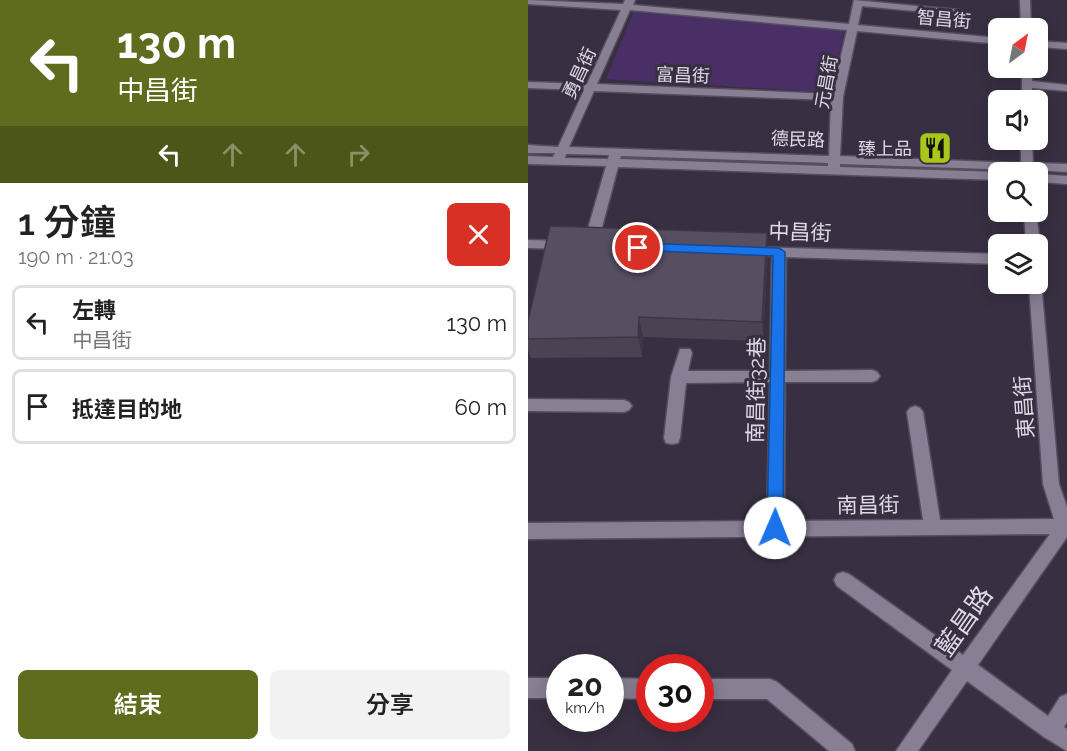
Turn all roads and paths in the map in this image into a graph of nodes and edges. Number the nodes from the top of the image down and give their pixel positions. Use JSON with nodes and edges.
{"nodes":[{"id":1,"x":1025,"y":0,"type":"edge"},
{"id":2,"x":528,"y":1,"type":"edge"},
{"id":3,"x":859,"y":2,"type":"edge"},
{"id":4,"x":629,"y":3,"type":"edge"},
{"id":5,"x":956,"y":12,"type":"dead end"},
{"id":6,"x":1026,"y":18,"type":"edge"},
{"id":7,"x":854,"y":28,"type":"junction"},
{"id":8,"x":988,"y":40,"type":"edge"},
{"id":9,"x":1048,"y":45,"type":"edge"},
{"id":10,"x":1067,"y":46,"type":"edge"},
{"id":11,"x":1027,"y":78,"type":"edge"},
{"id":12,"x":1027,"y":84,"type":"junction"},
{"id":13,"x":528,"y":85,"type":"edge"},
{"id":14,"x":590,"y":88,"type":"junction"},
{"id":15,"x":1067,"y":88,"type":"edge"},
{"id":16,"x":1027,"y":90,"type":"edge"},
{"id":17,"x":837,"y":97,"type":"junction"},
{"id":18,"x":528,"y":149,"type":"edge"},
{"id":19,"x":560,"y":154,"type":"junction"},
{"id":20,"x":615,"y":156,"type":"junction"},
{"id":21,"x":528,"y":160,"type":"edge"},
{"id":22,"x":834,"y":164,"type":"junction"},
{"id":23,"x":988,"y":168,"type":"edge"},
{"id":24,"x":1048,"y":168,"type":"edge"},
{"id":25,"x":1067,"y":168,"type":"edge"},
{"id":26,"x":988,"y":175,"type":"edge"},
{"id":27,"x":1048,"y":179,"type":"edge"},
{"id":28,"x":1067,"y":180,"type":"edge"},
{"id":29,"x":528,"y":244,"type":"edge"},
{"id":30,"x":732,"y":250,"type":"edge"},
{"id":31,"x":779,"y":252,"type":"junction"},
{"id":32,"x":988,"y":259,"type":"edge"},
{"id":33,"x":1037,"y":294,"type":"edge"},
{"id":34,"x":685,"y":353,"type":"dead end"},
{"id":35,"x":872,"y":376,"type":"dead end"},
{"id":36,"x":679,"y":377,"type":"junction"},
{"id":37,"x":778,"y":377,"type":"junction"},
{"id":38,"x":528,"y":405,"type":"edge"},
{"id":39,"x":624,"y":406,"type":"dead end"},
{"id":40,"x":915,"y":412,"type":"dead end"},
{"id":41,"x":672,"y":438,"type":"dead end"},
{"id":42,"x":1066,"y":524,"type":"edge"},
{"id":43,"x":933,"y":526,"type":"junction"},
{"id":44,"x":775,"y":528,"type":"junction"},
{"id":45,"x":528,"y":531,"type":"edge"},
{"id":46,"x":843,"y":580,"type":"dead end"},
{"id":47,"x":966,"y":667,"type":"junction"},
{"id":48,"x":528,"y":688,"type":"edge"},
{"id":49,"x":546,"y":688,"type":"edge"},
{"id":50,"x":714,"y":689,"type":"edge"},
{"id":51,"x":1067,"y":704,"type":"edge"},
{"id":52,"x":1059,"y":736,"type":"edge"},
{"id":53,"x":845,"y":751,"type":"edge"},
{"id":54,"x":906,"y":751,"type":"edge"}],
"edges":[{"from":1,"to":6,"type":"street"},
{"from":2,"to":4,"type":"street","name":"智昌街"},
{"from":3,"to":5,"type":"street"},
{"from":3,"to":7,"type":"street","name":"元昌街"},
{"from":4,"to":7,"type":"street","name":"智昌街"},
{"from":4,"to":14,"type":"street","name":"勇昌街"},
{"from":7,"to":8,"type":"street","name":"智昌街"},
{"from":7,"to":17,"type":"street","name":"元昌街"},
{"from":9,"to":10,"type":"street"},
{"from":11,"to":12,"type":"street"},
{"from":12,"to":15,"type":"street"},
{"from":12,"to":16,"type":"street"},
{"from":13,"to":14,"type":"street","name":"富昌街"},
{"from":14,"to":17,"type":"street","name":"富昌街"},
{"from":14,"to":19,"type":"street","name":"勇昌街"},
{"from":17,"to":22,"type":"street","name":"元昌街"},
{"from":18,"to":19,"type":"street","name":"德民路"},
{"from":19,"to":20,"type":"street","name":"德民路"},
{"from":19,"to":21,"type":"street","name":"德民路"},
{"from":20,"to":22,"type":"street","name":"德民路"},
{"from":20,"to":29,"type":"street"},
{"from":22,"to":23,"type":"street","name":"德民路"},
{"from":22,"to":26,"type":"street","name":"德民路"},
{"from":24,"to":25,"type":"street","name":"德民路"},
{"from":27,"to":28,"type":"street"},
{"from":30,"to":31,"type":"street","name":"中昌街"},
{"from":31,"to":32,"type":"street","name":"中昌街"},
{"from":31,"to":37,"type":"street","name":"南昌街32巷"},
{"from":33,"to":42,"type":"street","name":"東昌街"},
{"from":34,"to":36,"type":"street"},
{"from":35,"to":37,"type":"street"},
{"from":36,"to":37,"type":"street"},
{"from":36,"to":41,"type":"street"},
{"from":37,"to":44,"type":"street","name":"南昌街32巷"},
{"from":38,"to":39,"type":"street"},
{"from":40,"to":43,"type":"street"},
{"from":42,"to":43,"type":"street","name":"南昌街"},
{"from":42,"to":47,"type":"street","name":"藍昌路"},
{"from":43,"to":44,"type":"street","name":"南昌街"},
{"from":44,"to":45,"type":"street","name":"南昌街"},
{"from":46,"to":47,"type":"street"},
{"from":47,"to":52,"type":"street"},
{"from":47,"to":54,"type":"street","name":"藍昌路"},
{"from":48,"to":49,"type":"street"},
{"from":50,"to":53,"type":"street"},
{"from":51,"to":52,"type":"street"}]}
